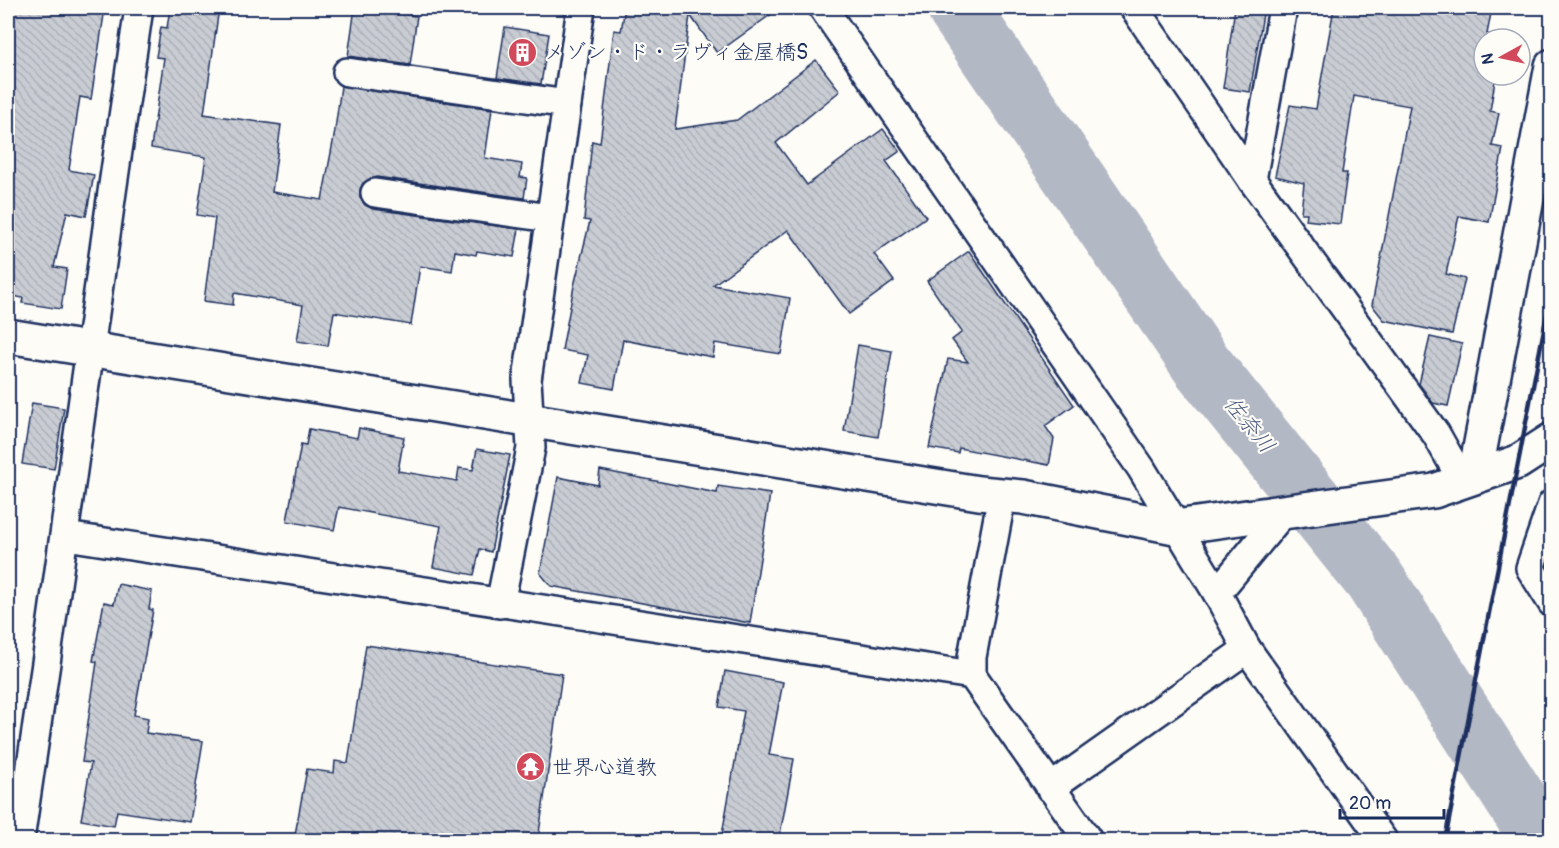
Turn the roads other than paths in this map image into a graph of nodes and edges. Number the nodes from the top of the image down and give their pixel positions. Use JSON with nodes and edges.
{"nodes":[{"id":1,"x":139,"y":8,"type":"edge"},
{"id":2,"x":581,"y":8,"type":"edge"},
{"id":3,"x":823,"y":8,"type":"edge"},
{"id":4,"x":1134,"y":8,"type":"edge"},
{"id":5,"x":1283,"y":8,"type":"edge"},
{"id":6,"x":1551,"y":66,"type":"edge"},
{"id":7,"x":347,"y":72,"type":"dead end"},
{"id":8,"x":567,"y":104,"type":"junction"},
{"id":9,"x":1252,"y":180,"type":"junction"},
{"id":10,"x":375,"y":193,"type":"dead end"},
{"id":11,"x":550,"y":218,"type":"junction"},
{"id":12,"x":8,"y":336,"type":"edge"},
{"id":13,"x":91,"y":350,"type":"junction"},
{"id":14,"x":529,"y":418,"type":"junction"},
{"id":15,"x":1551,"y":440,"type":"edge"},
{"id":16,"x":1468,"y":478,"type":"junction"},
{"id":17,"x":1002,"y":495,"type":"junction"},
{"id":18,"x":1551,"y":504,"type":"edge"},
{"id":19,"x":1282,"y":514,"type":"junction"},
{"id":20,"x":1175,"y":527,"type":"junction"},
{"id":21,"x":66,"y":536,"type":"junction"},
{"id":22,"x":1218,"y":593,"type":"junction"},
{"id":23,"x":1551,"y":603,"type":"edge"},
{"id":24,"x":500,"y":604,"type":"junction"},
{"id":25,"x":1247,"y":649,"type":"junction"},
{"id":26,"x":972,"y":675,"type":"junction"},
{"id":27,"x":1050,"y":788,"type":"junction"},
{"id":28,"x":20,"y":840,"type":"edge"},
{"id":29,"x":1088,"y":840,"type":"edge"},
{"id":30,"x":1383,"y":840,"type":"edge"}],
"edges":[{"from":1,"to":13,"type":"street"},
{"from":2,"to":8,"type":"street"},
{"from":3,"to":20,"type":"street"},
{"from":4,"to":9,"type":"street"},
{"from":5,"to":9,"type":"street"},
{"from":6,"to":16,"type":"street"},
{"from":7,"to":8,"type":"street"},
{"from":8,"to":11,"type":"street"},
{"from":9,"to":16,"type":"street"},
{"from":10,"to":11,"type":"street"},
{"from":11,"to":14,"type":"street"},
{"from":12,"to":13,"type":"street"},
{"from":13,"to":14,"type":"street"},
{"from":13,"to":21,"type":"street"},
{"from":14,"to":17,"type":"street"},
{"from":14,"to":24,"type":"street"},
{"from":15,"to":16,"type":"street"},
{"from":16,"to":19,"type":"street"},
{"from":17,"to":20,"type":"street"},
{"from":17,"to":26,"type":"street"},
{"from":18,"to":23,"type":"street"},
{"from":19,"to":20,"type":"street"},
{"from":19,"to":22,"type":"street"},
{"from":20,"to":22,"type":"street"},
{"from":21,"to":24,"type":"street"},
{"from":21,"to":28,"type":"street"},
{"from":22,"to":25,"type":"street"},
{"from":24,"to":26,"type":"street"},
{"from":25,"to":27,"type":"street"},
{"from":25,"to":30,"type":"street"},
{"from":26,"to":27,"type":"street"},
{"from":27,"to":29,"type":"street"}]}
